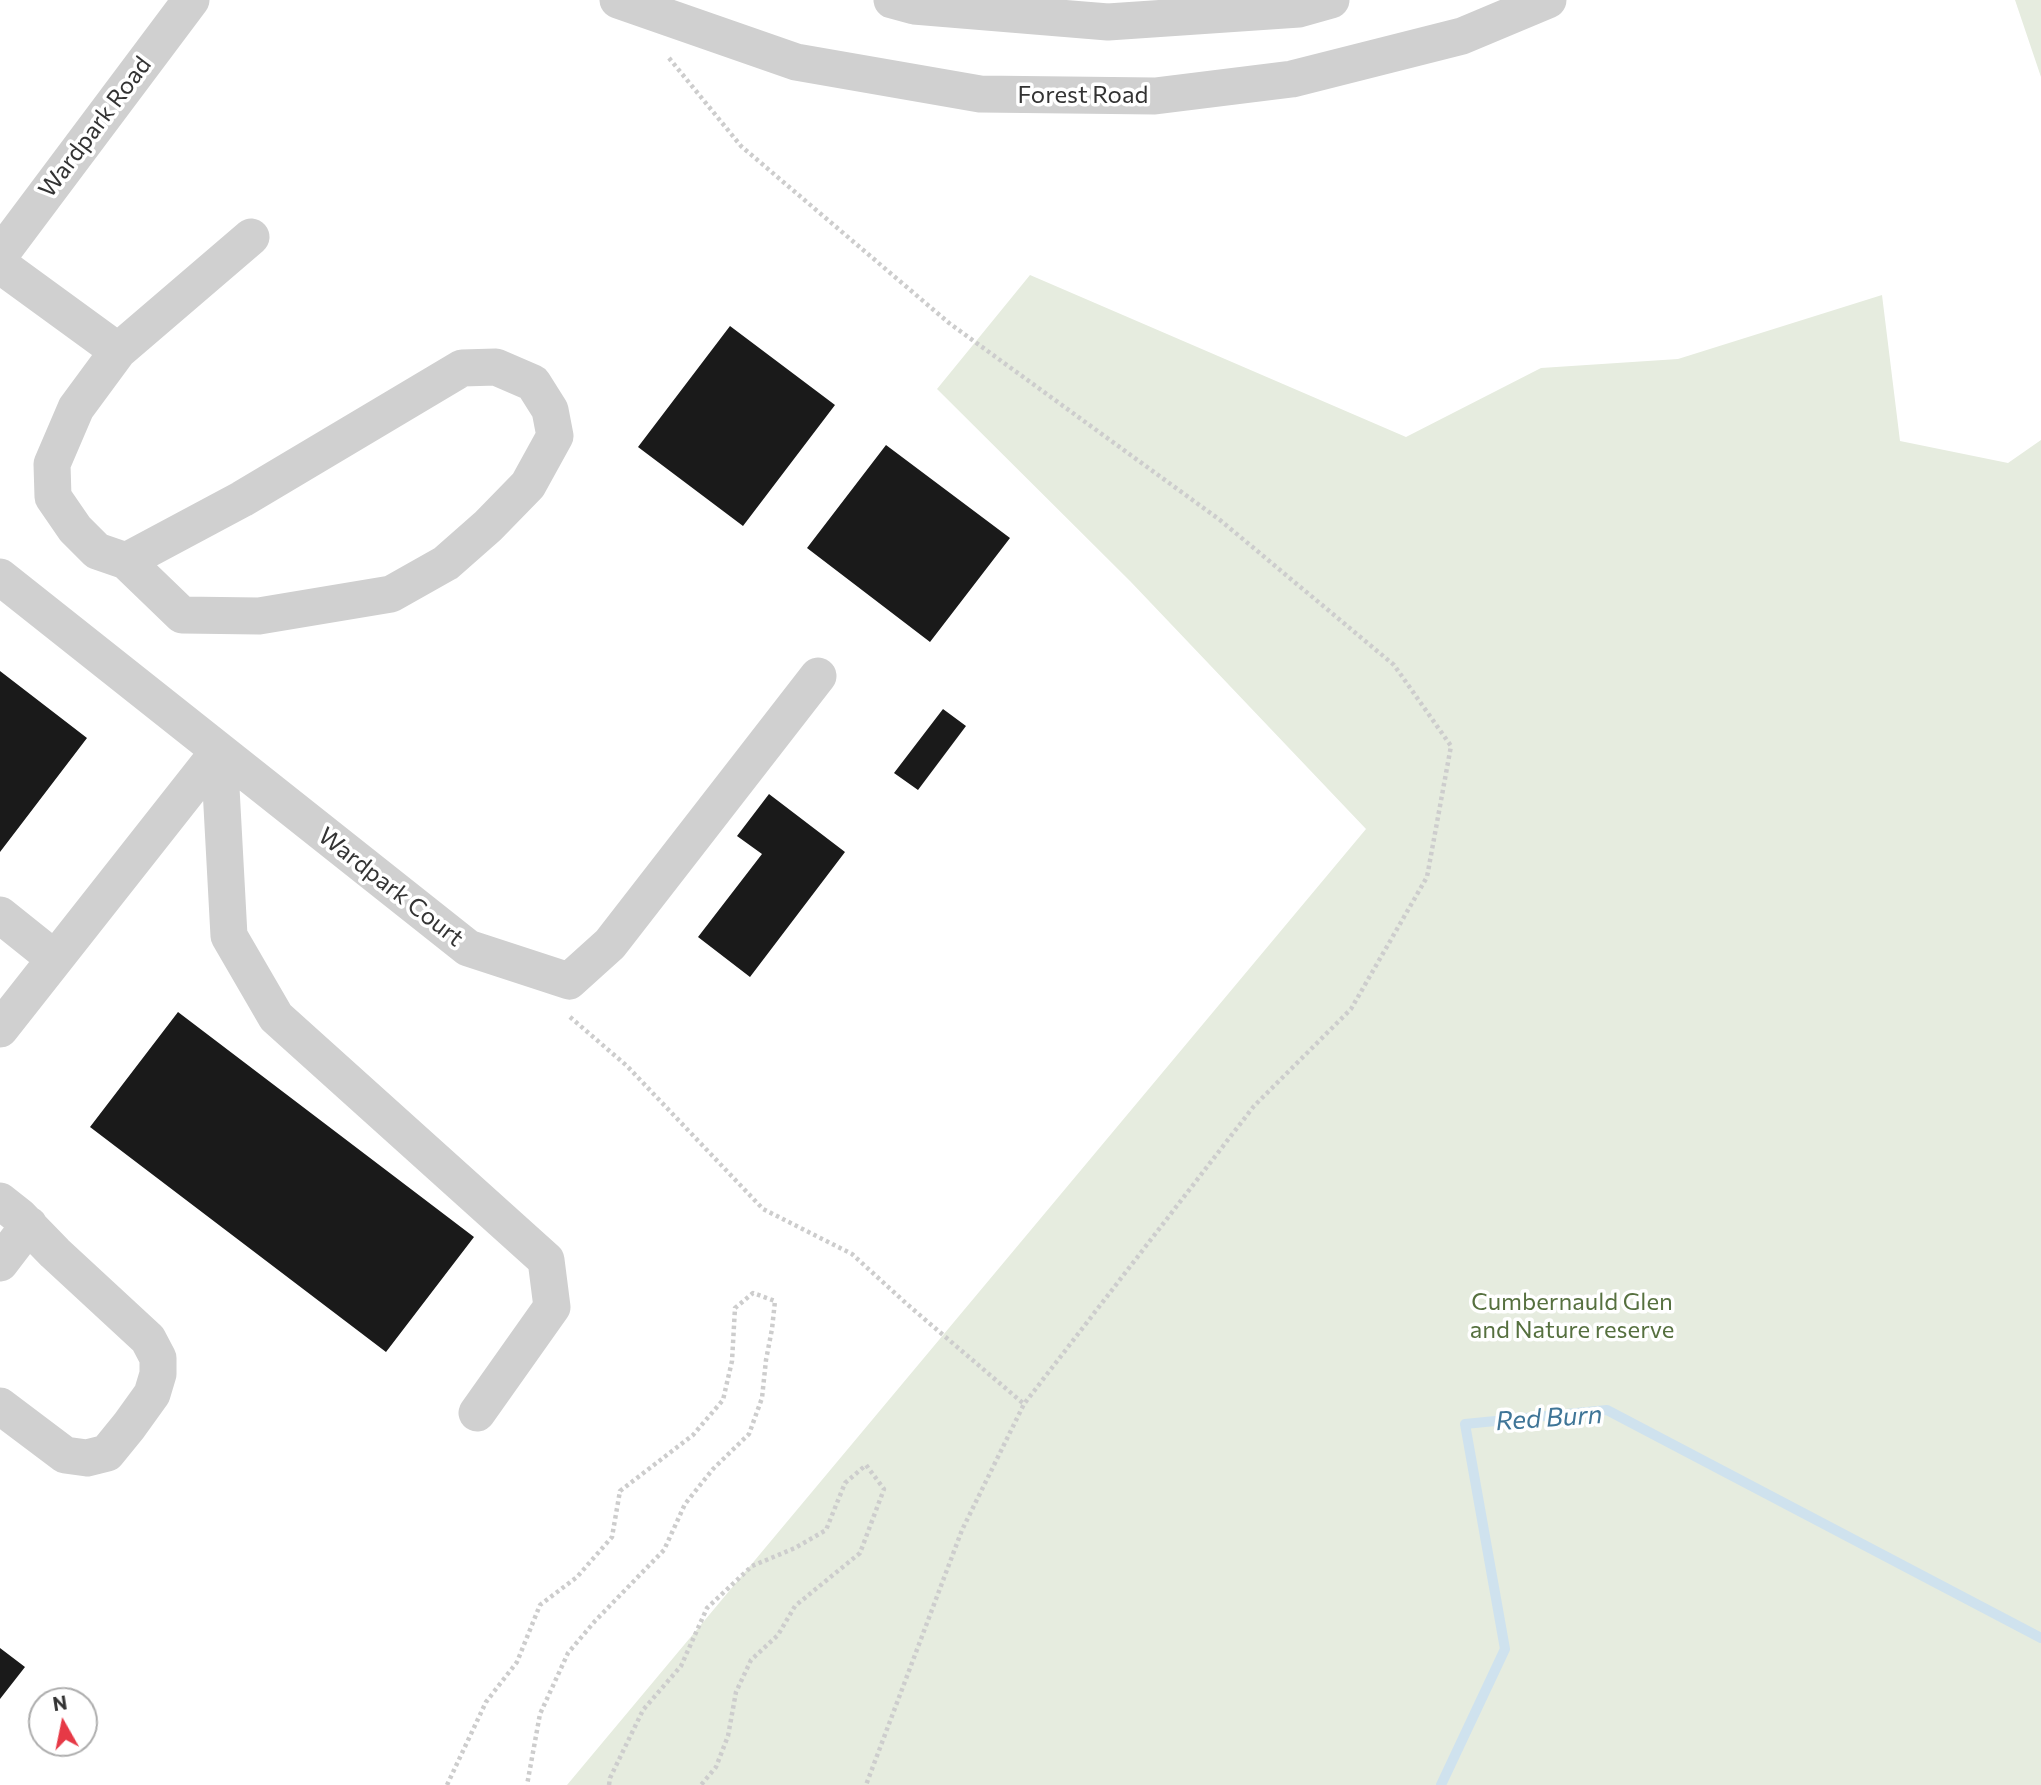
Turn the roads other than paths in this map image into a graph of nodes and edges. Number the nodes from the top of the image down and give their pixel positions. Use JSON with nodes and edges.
{"nodes":[{"id":1,"x":191,"y":0,"type":"edge"},
{"id":2,"x":892,"y":0,"type":"edge"},
{"id":3,"x":1331,"y":0,"type":"edge"},
{"id":4,"x":1548,"y":0,"type":"edge"},
{"id":5,"x":619,"y":1,"type":"edge"},
{"id":6,"x":251,"y":236,"type":"dead end"},
{"id":7,"x":0,"y":255,"type":"edge"},
{"id":8,"x":0,"y":265,"type":"edge"},
{"id":9,"x":118,"y":351,"type":"junction"},
{"id":10,"x":126,"y":561,"type":"junction"},
{"id":11,"x":0,"y":577,"type":"edge"},
{"id":12,"x":818,"y":676,"type":"dead end"},
{"id":13,"x":219,"y":751,"type":"junction"},
{"id":14,"x":0,"y":915,"type":"edge"},
{"id":15,"x":55,"y":959,"type":"junction"},
{"id":16,"x":0,"y":1029,"type":"edge"},
{"id":17,"x":0,"y":1201,"type":"edge"},
{"id":18,"x":29,"y":1226,"type":"junction"},
{"id":19,"x":0,"y":1263,"type":"edge"},
{"id":20,"x":0,"y":1406,"type":"edge"},
{"id":21,"x":477,"y":1413,"type":"dead end"}],
"edges":[{"from":1,"to":7,"type":"street","name":"Wardpark Road"},
{"from":2,"to":3,"type":"street"},
{"from":4,"to":5,"type":"street","name":"Forest Road"},
{"from":6,"to":9,"type":"street"},
{"from":8,"to":9,"type":"street"},
{"from":9,"to":10,"type":"street"},
{"from":10,"to":10,"type":"street"},
{"from":11,"to":13,"type":"street","name":"Wardpark Court"},
{"from":12,"to":13,"type":"street","name":"Wardpark Court"},
{"from":13,"to":15,"type":"street"},
{"from":13,"to":21,"type":"street"},
{"from":14,"to":15,"type":"street"},
{"from":15,"to":16,"type":"street"},
{"from":17,"to":18,"type":"street"},
{"from":18,"to":19,"type":"street"},
{"from":18,"to":20,"type":"street"}]}
